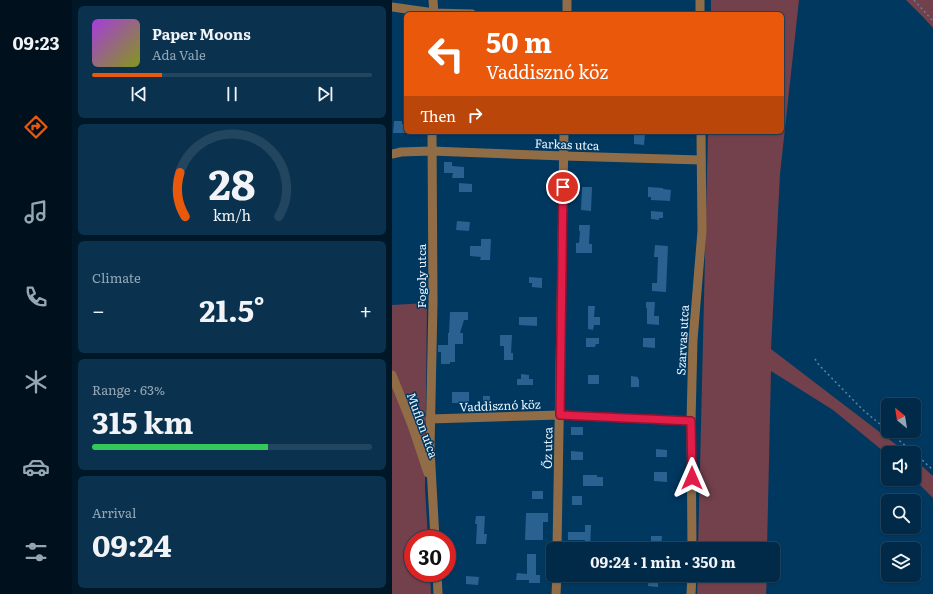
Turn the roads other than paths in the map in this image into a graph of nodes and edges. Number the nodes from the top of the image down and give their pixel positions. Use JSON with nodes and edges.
{"nodes":[{"id":1,"x":433,"y":0,"type":"edge"},
{"id":2,"x":567,"y":0,"type":"edge"},
{"id":3,"x":700,"y":0,"type":"edge"},
{"id":4,"x":392,"y":7,"type":"edge"},
{"id":5,"x":422,"y":12,"type":"edge"},
{"id":6,"x":434,"y":12,"type":"edge"},
{"id":7,"x":567,"y":12,"type":"edge"},
{"id":8,"x":700,"y":12,"type":"edge"},
{"id":9,"x":432,"y":134,"type":"edge"},
{"id":10,"x":564,"y":134,"type":"edge"},
{"id":11,"x":701,"y":134,"type":"edge"},
{"id":12,"x":431,"y":150,"type":"junction"},
{"id":13,"x":392,"y":154,"type":"edge"},
{"id":14,"x":564,"y":156,"type":"junction"},
{"id":15,"x":701,"y":160,"type":"junction"},
{"id":16,"x":392,"y":374,"type":"edge"},
{"id":17,"x":560,"y":415,"type":"junction"},
{"id":18,"x":430,"y":419,"type":"junction"},
{"id":19,"x":691,"y":421,"type":"junction"},
{"id":20,"x":431,"y":483,"type":"junction"},
{"id":21,"x":434,"y":530,"type":"edge"},
{"id":22,"x":557,"y":542,"type":"edge"},
{"id":23,"x":692,"y":542,"type":"edge"},
{"id":24,"x":437,"y":582,"type":"edge"},
{"id":25,"x":557,"y":582,"type":"edge"},
{"id":26,"x":692,"y":582,"type":"edge"},
{"id":27,"x":438,"y":594,"type":"edge"},
{"id":28,"x":556,"y":594,"type":"edge"},
{"id":29,"x":691,"y":594,"type":"edge"}],
"edges":[{"from":1,"to":6,"type":"street"},
{"from":2,"to":7,"type":"street"},
{"from":3,"to":8,"type":"street"},
{"from":4,"to":5,"type":"street"},
{"from":9,"to":12,"type":"street","name":"Fogoly utca"},
{"from":10,"to":14,"type":"street","name":"Őz utca"},
{"from":11,"to":15,"type":"street","name":"Szarvas utca"},
{"from":12,"to":13,"type":"street","name":"Farkas utca"},
{"from":12,"to":14,"type":"street","name":"Farkas utca"},
{"from":12,"to":18,"type":"street","name":"Fogoly utca"},
{"from":14,"to":15,"type":"street","name":"Farkas utca"},
{"from":14,"to":17,"type":"street","name":"Őz utca"},
{"from":15,"to":19,"type":"street","name":"Szarvas utca"},
{"from":16,"to":20,"type":"street","name":"Muflon utca"},
{"from":17,"to":18,"type":"street","name":"Vaddisznó köz"},
{"from":17,"to":19,"type":"street","name":"Vaddisznó köz"},
{"from":17,"to":22,"type":"street","name":"Őz utca"},
{"from":18,"to":20,"type":"street","name":"Muflon utca"},
{"from":19,"to":23,"type":"street","name":"Szarvas utca"},
{"from":20,"to":21,"type":"street","name":"Muflon utca"},
{"from":24,"to":27,"type":"street"},
{"from":25,"to":28,"type":"street"},
{"from":26,"to":29,"type":"street"}]}
